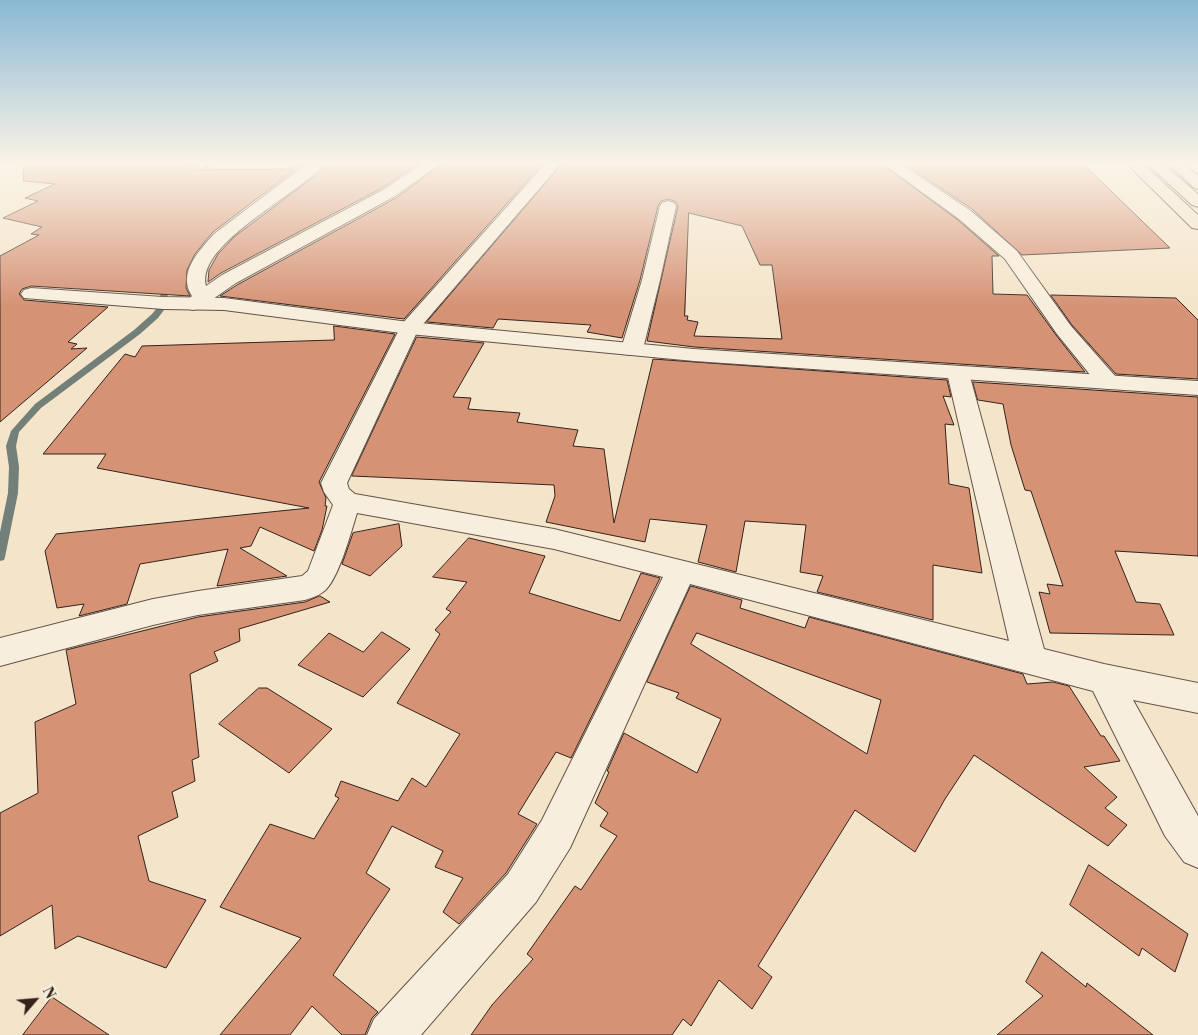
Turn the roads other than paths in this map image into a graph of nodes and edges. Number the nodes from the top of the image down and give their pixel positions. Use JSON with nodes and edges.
{"nodes":[{"id":1,"x":256,"y":210,"type":"edge"},
{"id":2,"x":355,"y":210,"type":"edge"},
{"id":3,"x":512,"y":210,"type":"edge"},
{"id":4,"x":667,"y":210,"type":"edge"},
{"id":5,"x":958,"y":210,"type":"edge"},
{"id":6,"x":1183,"y":210,"type":"edge"},
{"id":7,"x":1198,"y":224,"type":"edge"},
{"id":8,"x":31,"y":294,"type":"dead end"},
{"id":9,"x":198,"y":300,"type":"junction"},
{"id":10,"x":409,"y":328,"type":"junction"},
{"id":11,"x":632,"y":349,"type":"junction"},
{"id":12,"x":958,"y":373,"type":"junction"},
{"id":13,"x":1108,"y":382,"type":"junction"},
{"id":14,"x":1198,"y":388,"type":"edge"},
{"id":15,"x":348,"y":502,"type":"junction"},
{"id":16,"x":681,"y":571,"type":"junction"},
{"id":17,"x":0,"y":652,"type":"edge"},
{"id":18,"x":1030,"y":659,"type":"junction"},
{"id":19,"x":1104,"y":679,"type":"junction"},
{"id":20,"x":1198,"y":698,"type":"edge"},
{"id":21,"x":1198,"y":848,"type":"edge"},
{"id":22,"x":390,"y":1035,"type":"edge"}],
"edges":[{"from":1,"to":9,"type":"street"},
{"from":2,"to":9,"type":"street"},
{"from":3,"to":10,"type":"street"},
{"from":4,"to":11,"type":"street"},
{"from":5,"to":13,"type":"street"},
{"from":6,"to":7,"type":"main road"},
{"from":8,"to":9,"type":"street"},
{"from":9,"to":10,"type":"street"},
{"from":10,"to":11,"type":"street"},
{"from":10,"to":15,"type":"street"},
{"from":11,"to":12,"type":"street"},
{"from":12,"to":13,"type":"street"},
{"from":12,"to":18,"type":"street"},
{"from":13,"to":14,"type":"street"},
{"from":15,"to":16,"type":"street"},
{"from":15,"to":17,"type":"street"},
{"from":16,"to":18,"type":"street"},
{"from":16,"to":22,"type":"street"},
{"from":18,"to":19,"type":"street"},
{"from":19,"to":20,"type":"street"},
{"from":19,"to":21,"type":"street"}]}
